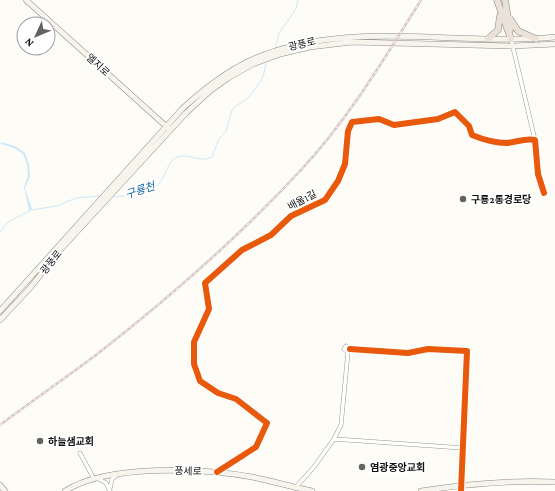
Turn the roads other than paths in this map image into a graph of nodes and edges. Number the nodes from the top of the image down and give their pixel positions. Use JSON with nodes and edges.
{"nodes":[{"id":1,"x":26,"y":0,"type":"edge"},
{"id":2,"x":497,"y":0,"type":"edge"},
{"id":3,"x":505,"y":0,"type":"edge"},
{"id":4,"x":499,"y":7,"type":"junction"},
{"id":5,"x":508,"y":16,"type":"junction"},
{"id":6,"x":555,"y":37,"type":"edge"},
{"id":7,"x":488,"y":39,"type":"junction"},
{"id":8,"x":511,"y":39,"type":"junction"},
{"id":9,"x":536,"y":39,"type":"junction"},
{"id":10,"x":555,"y":44,"type":"edge"},
{"id":11,"x":512,"y":46,"type":"junction"},
{"id":12,"x":168,"y":128,"type":"junction"},
{"id":13,"x":535,"y":140,"type":"junction"},
{"id":14,"x":544,"y":193,"type":"dead end"},
{"id":15,"x":108,"y":194,"type":"junction"},
{"id":16,"x":0,"y":311,"type":"edge"},
{"id":17,"x":0,"y":320,"type":"edge"},
{"id":18,"x":334,"y":439,"type":"junction"},
{"id":19,"x":463,"y":448,"type":"junction"},
{"id":20,"x":80,"y":453,"type":"dead end"},
{"id":21,"x":217,"y":472,"type":"junction"},
{"id":22,"x":118,"y":474,"type":"junction"},
{"id":23,"x":95,"y":478,"type":"junction"},
{"id":24,"x":555,"y":482,"type":"edge"},
{"id":25,"x":0,"y":485,"type":"edge"},
{"id":26,"x":461,"y":485,"type":"junction"},
{"id":27,"x":295,"y":489,"type":"edge"},
{"id":28,"x":5,"y":491,"type":"edge"},
{"id":29,"x":65,"y":491,"type":"edge"},
{"id":30,"x":110,"y":491,"type":"edge"},
{"id":31,"x":312,"y":491,"type":"edge"},
{"id":32,"x":422,"y":491,"type":"edge"},
{"id":33,"x":461,"y":491,"type":"edge"}],
"edges":[{"from":1,"to":12,"type":"main road","name":"엘지로"},
{"from":2,"to":4,"type":"highway"},
{"from":3,"to":5,"type":"highway"},
{"from":4,"to":7,"type":"highway"},
{"from":4,"to":8,"type":"highway"},
{"from":5,"to":8,"type":"highway"},
{"from":5,"to":9,"type":"highway"},
{"from":6,"to":9,"type":"main road","name":"광풍로"},
{"from":7,"to":8,"type":"main road","name":"광풍로"},
{"from":7,"to":12,"type":"main road","name":"광풍로"},
{"from":8,"to":9,"type":"main road","name":"광풍로"},
{"from":8,"to":11,"type":"street"},
{"from":10,"to":11,"type":"main road","name":"광풍로"},
{"from":11,"to":12,"type":"main road","name":"광풍로"},
{"from":11,"to":13,"type":"street"},
{"from":12,"to":15,"type":"main road","name":"광풍로"},
{"from":13,"to":14,"type":"street"},
{"from":13,"to":21,"type":"street","name":"배울1길"},
{"from":15,"to":16,"type":"main road","name":"광풍로"},
{"from":15,"to":17,"type":"main road","name":"광풍로"},
{"from":18,"to":19,"type":"street"},
{"from":18,"to":19,"type":"street"},
{"from":18,"to":27,"type":"street"},
{"from":19,"to":26,"type":"street"},
{"from":20,"to":23,"type":"street"},
{"from":21,"to":22,"type":"main road","name":"풍세로"},
{"from":21,"to":27,"type":"main road","name":"풍세로"},
{"from":22,"to":23,"type":"main road","name":"풍세로"},
{"from":22,"to":30,"type":"street"},
{"from":23,"to":29,"type":"main road","name":"풍세로"},
{"from":23,"to":30,"type":"street"},
{"from":24,"to":26,"type":"main road"},
{"from":25,"to":28,"type":"main road"},
{"from":26,"to":32,"type":"main road"},
{"from":26,"to":33,"type":"street"},
{"from":27,"to":31,"type":"main road","name":"풍세로"}]}
